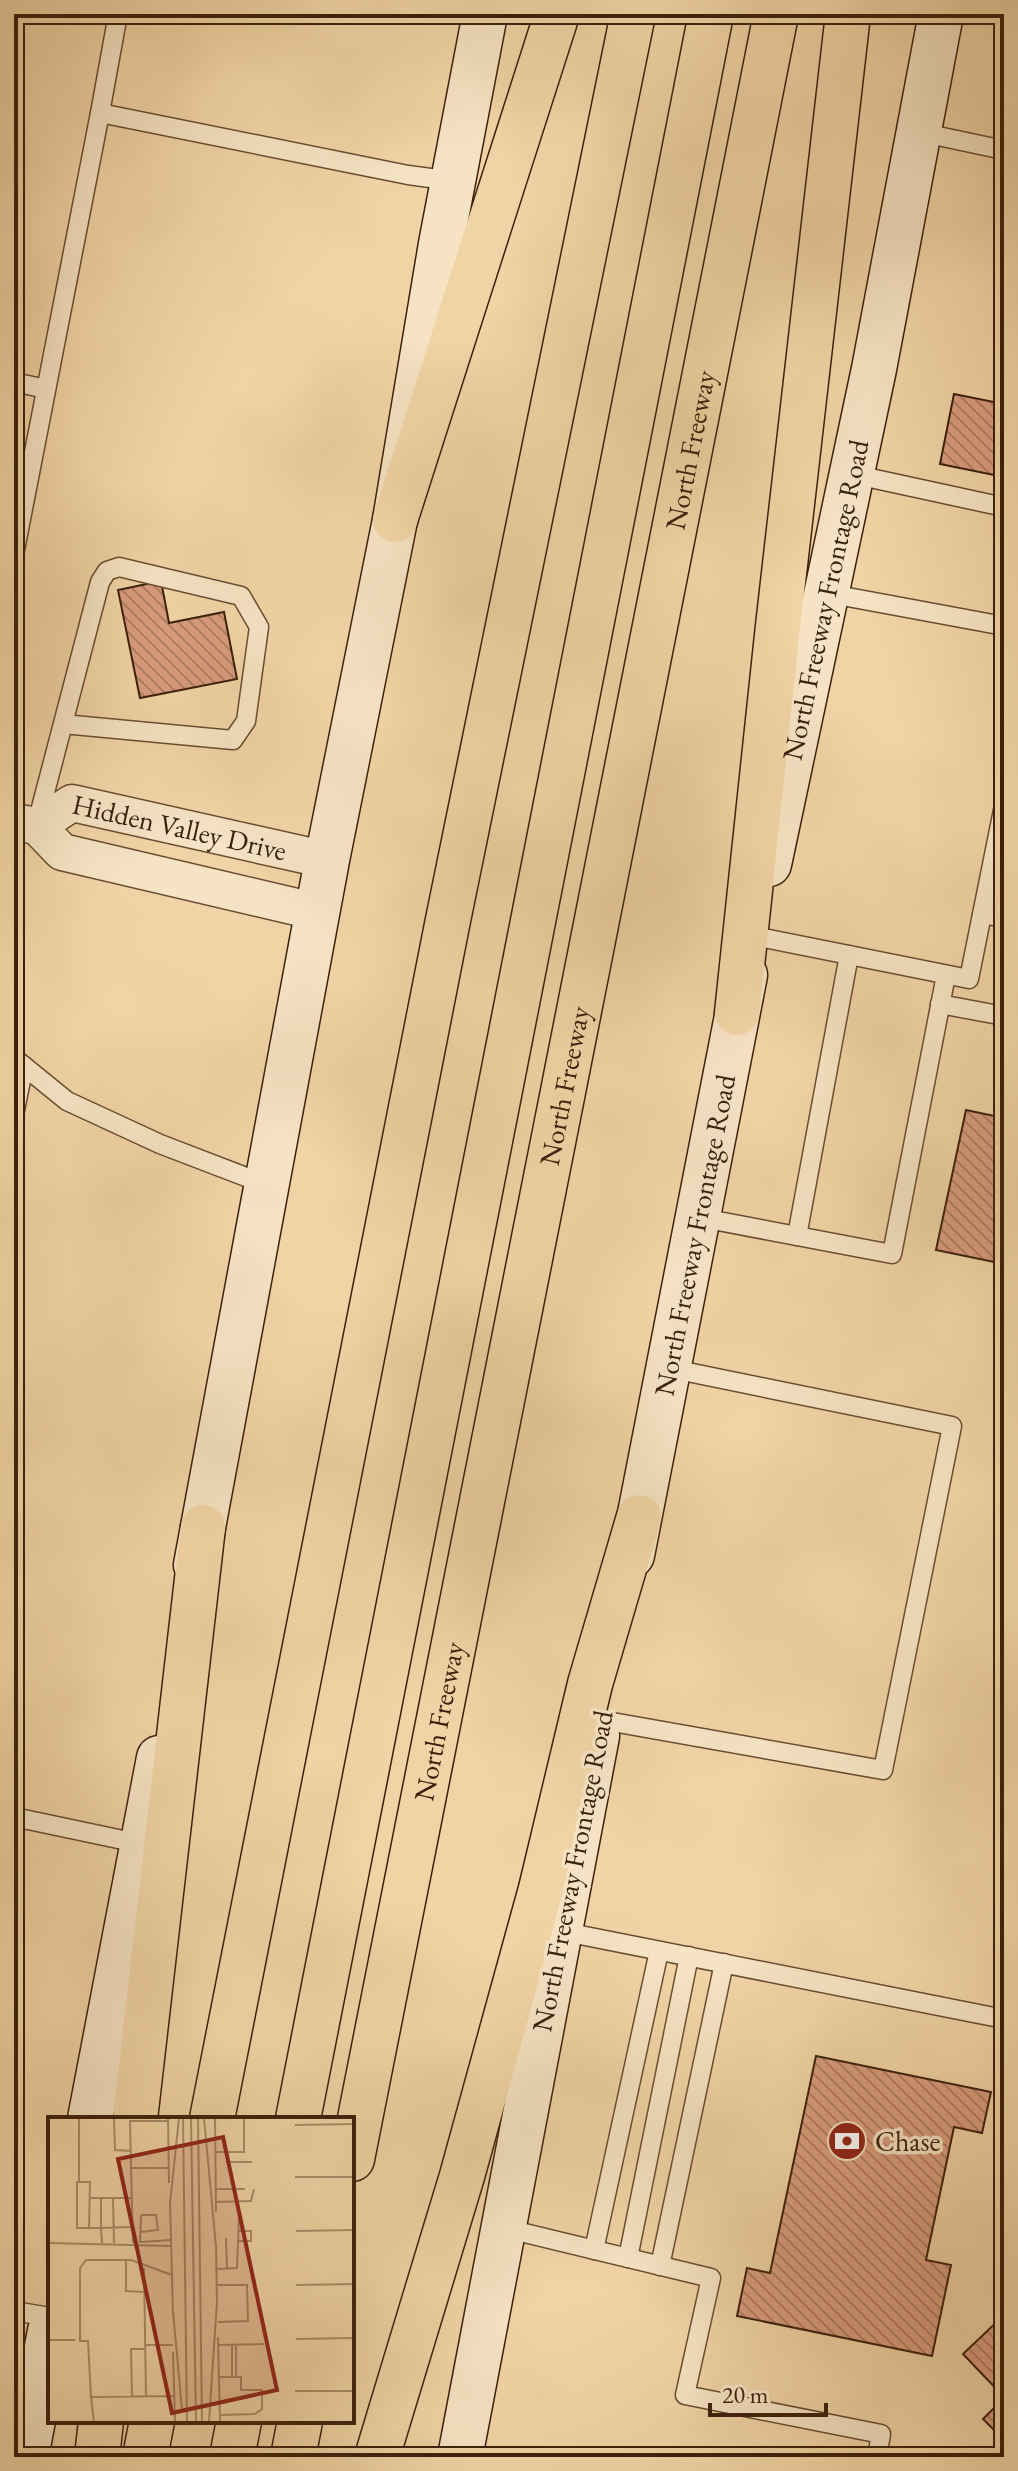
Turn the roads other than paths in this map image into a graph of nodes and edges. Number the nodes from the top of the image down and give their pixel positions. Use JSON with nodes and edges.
{"nodes":[{"id":1,"x":118,"y":14,"type":"edge"},
{"id":2,"x":485,"y":14,"type":"edge"},
{"id":3,"x":557,"y":14,"type":"edge"},
{"id":4,"x":633,"y":14,"type":"edge"},
{"id":5,"x":711,"y":14,"type":"edge"},
{"id":6,"x":776,"y":14,"type":"edge"},
{"id":7,"x":848,"y":14,"type":"edge"},
{"id":8,"x":941,"y":14,"type":"edge"},
{"id":9,"x":100,"y":113,"type":"junction"},
{"id":10,"x":919,"y":132,"type":"junction"},
{"id":11,"x":1003,"y":145,"type":"edge"},
{"id":12,"x":453,"y":181,"type":"junction"},
{"id":13,"x":14,"y":382,"type":"edge"},
{"id":14,"x":46,"y":389,"type":"junction"},
{"id":15,"x":852,"y":474,"type":"junction"},
{"id":16,"x":1004,"y":507,"type":"edge"},
{"id":17,"x":395,"y":520,"type":"junction"},
{"id":18,"x":14,"y":555,"type":"edge"},
{"id":19,"x":826,"y":593,"type":"junction"},
{"id":20,"x":1004,"y":626,"type":"edge"},
{"id":21,"x":63,"y":724,"type":"junction"},
{"id":22,"x":1004,"y":805,"type":"edge"},
{"id":23,"x":25,"y":824,"type":"edge"},
{"id":24,"x":327,"y":860,"type":"junction"},
{"id":25,"x":318,"y":912,"type":"junction"},
{"id":26,"x":982,"y":914,"type":"junction"},
{"id":27,"x":1004,"y":918,"type":"edge"},
{"id":28,"x":754,"y":936,"type":"junction"},
{"id":29,"x":849,"y":955,"type":"junction"},
{"id":30,"x":946,"y":975,"type":"junction"},
{"id":31,"x":940,"y":1004,"type":"junction"},
{"id":32,"x":737,"y":1013,"type":"junction"},
{"id":33,"x":1004,"y":1016,"type":"edge"},
{"id":34,"x":19,"y":1062,"type":"edge"},
{"id":35,"x":14,"y":1115,"type":"edge"},
{"id":36,"x":267,"y":1185,"type":"junction"},
{"id":37,"x":697,"y":1217,"type":"junction"},
{"id":38,"x":797,"y":1236,"type":"junction"},
{"id":39,"x":668,"y":1368,"type":"junction"},
{"id":40,"x":639,"y":1517,"type":"junction"},
{"id":41,"x":203,"y":1527,"type":"junction"},
{"id":42,"x":601,"y":1720,"type":"junction"},
{"id":43,"x":14,"y":1817,"type":"edge"},
{"id":44,"x":142,"y":1844,"type":"junction"},
{"id":45,"x":560,"y":1931,"type":"junction"},
{"id":46,"x":659,"y":1951,"type":"junction"},
{"id":47,"x":689,"y":1956,"type":"junction"},
{"id":48,"x":724,"y":1963,"type":"junction"},
{"id":49,"x":994,"y":2017,"type":"dead end"},
{"id":50,"x":90,"y":2117,"type":"edge"},
{"id":51,"x":135,"y":2117,"type":"edge"},
{"id":52,"x":212,"y":2117,"type":"edge"},
{"id":53,"x":298,"y":2117,"type":"edge"},
{"id":54,"x":354,"y":2149,"type":"edge"},
{"id":55,"x":504,"y":2228,"type":"junction"},
{"id":56,"x":594,"y":2250,"type":"junction"},
{"id":57,"x":628,"y":2258,"type":"junction"},
{"id":58,"x":660,"y":2266,"type":"junction"},
{"id":59,"x":14,"y":2311,"type":"edge"},
{"id":60,"x":48,"y":2317,"type":"edge"},
{"id":61,"x":48,"y":2342,"type":"edge"},
{"id":62,"x":101,"y":2423,"type":"edge"},
{"id":63,"x":152,"y":2423,"type":"edge"},
{"id":64,"x":239,"y":2423,"type":"edge"},
{"id":65,"x":300,"y":2423,"type":"edge"},
{"id":66,"x":26,"y":2457,"type":"edge"},
{"id":67,"x":97,"y":2457,"type":"edge"},
{"id":68,"x":145,"y":2457,"type":"edge"},
{"id":69,"x":232,"y":2457,"type":"edge"},
{"id":70,"x":293,"y":2457,"type":"edge"},
{"id":71,"x":377,"y":2457,"type":"edge"},
{"id":72,"x":460,"y":2457,"type":"edge"},
{"id":73,"x":877,"y":2457,"type":"edge"}],
"edges":[{"from":1,"to":9,"type":"lane"},
{"from":2,"to":12,"type":"main road"},
{"from":3,"to":17,"type":"highway"},
{"from":4,"to":52,"type":"highway"},
{"from":5,"to":53,"type":"highway"},
{"from":6,"to":54,"type":"highway","name":"North Freeway"},
{"from":7,"to":32,"type":"highway"},
{"from":8,"to":10,"type":"main road","name":"North Freeway Frontage Road"},
{"from":9,"to":12,"type":"lane"},
{"from":9,"to":14,"type":"lane"},
{"from":10,"to":11,"type":"lane"},
{"from":10,"to":15,"type":"main road","name":"North Freeway Frontage Road"},
{"from":12,"to":17,"type":"main road"},
{"from":13,"to":14,"type":"lane"},
{"from":14,"to":18,"type":"lane"},
{"from":15,"to":16,"type":"lane"},
{"from":15,"to":19,"type":"main road","name":"North Freeway Frontage Road"},
{"from":17,"to":24,"type":"main road"},
{"from":19,"to":20,"type":"lane"},
{"from":19,"to":28,"type":"main road","name":"North Freeway Frontage Road"},
{"from":21,"to":21,"type":"lane"},
{"from":21,"to":23,"type":"lane"},
{"from":22,"to":26,"type":"lane"},
{"from":23,"to":24,"type":"street","name":"Hidden Valley Drive"},
{"from":23,"to":25,"type":"street","name":"Hidden Valley Drive"},
{"from":24,"to":25,"type":"main road"},
{"from":25,"to":36,"type":"main road"},
{"from":26,"to":27,"type":"lane"},
{"from":26,"to":30,"type":"lane"},
{"from":28,"to":29,"type":"lane"},
{"from":28,"to":32,"type":"main road","name":"North Freeway Frontage Road"},
{"from":29,"to":30,"type":"lane"},
{"from":29,"to":38,"type":"lane"},
{"from":30,"to":31,"type":"lane"},
{"from":31,"to":33,"type":"lane"},
{"from":31,"to":38,"type":"lane"},
{"from":32,"to":37,"type":"main road","name":"North Freeway Frontage Road"},
{"from":34,"to":35,"type":"lane"},
{"from":34,"to":36,"type":"lane"},
{"from":36,"to":41,"type":"main road"},
{"from":37,"to":38,"type":"lane"},
{"from":37,"to":39,"type":"main road","name":"North Freeway Frontage Road"},
{"from":39,"to":40,"type":"main road","name":"North Freeway Frontage Road"},
{"from":39,"to":42,"type":"lane"},
{"from":40,"to":42,"type":"main road","name":"North Freeway Frontage Road"},
{"from":40,"to":71,"type":"highway"},
{"from":41,"to":44,"type":"main road"},
{"from":41,"to":51,"type":"highway"},
{"from":42,"to":45,"type":"main road","name":"North Freeway Frontage Road"},
{"from":43,"to":44,"type":"lane"},
{"from":44,"to":50,"type":"main road"},
{"from":45,"to":46,"type":"lane"},
{"from":45,"to":55,"type":"main road","name":"North Freeway Frontage Road"},
{"from":46,"to":47,"type":"lane"},
{"from":46,"to":56,"type":"lane"},
{"from":47,"to":48,"type":"lane"},
{"from":47,"to":57,"type":"lane"},
{"from":48,"to":49,"type":"lane"},
{"from":48,"to":58,"type":"lane"},
{"from":55,"to":56,"type":"lane"},
{"from":55,"to":72,"type":"main road","name":"North Freeway Frontage Road"},
{"from":56,"to":57,"type":"lane"},
{"from":57,"to":58,"type":"lane"},
{"from":58,"to":73,"type":"lane"},
{"from":59,"to":60,"type":"lane"},
{"from":61,"to":66,"type":"main road"},
{"from":62,"to":67,"type":"highway"},
{"from":63,"to":68,"type":"highway"},
{"from":64,"to":69,"type":"highway"},
{"from":65,"to":70,"type":"highway"}]}
